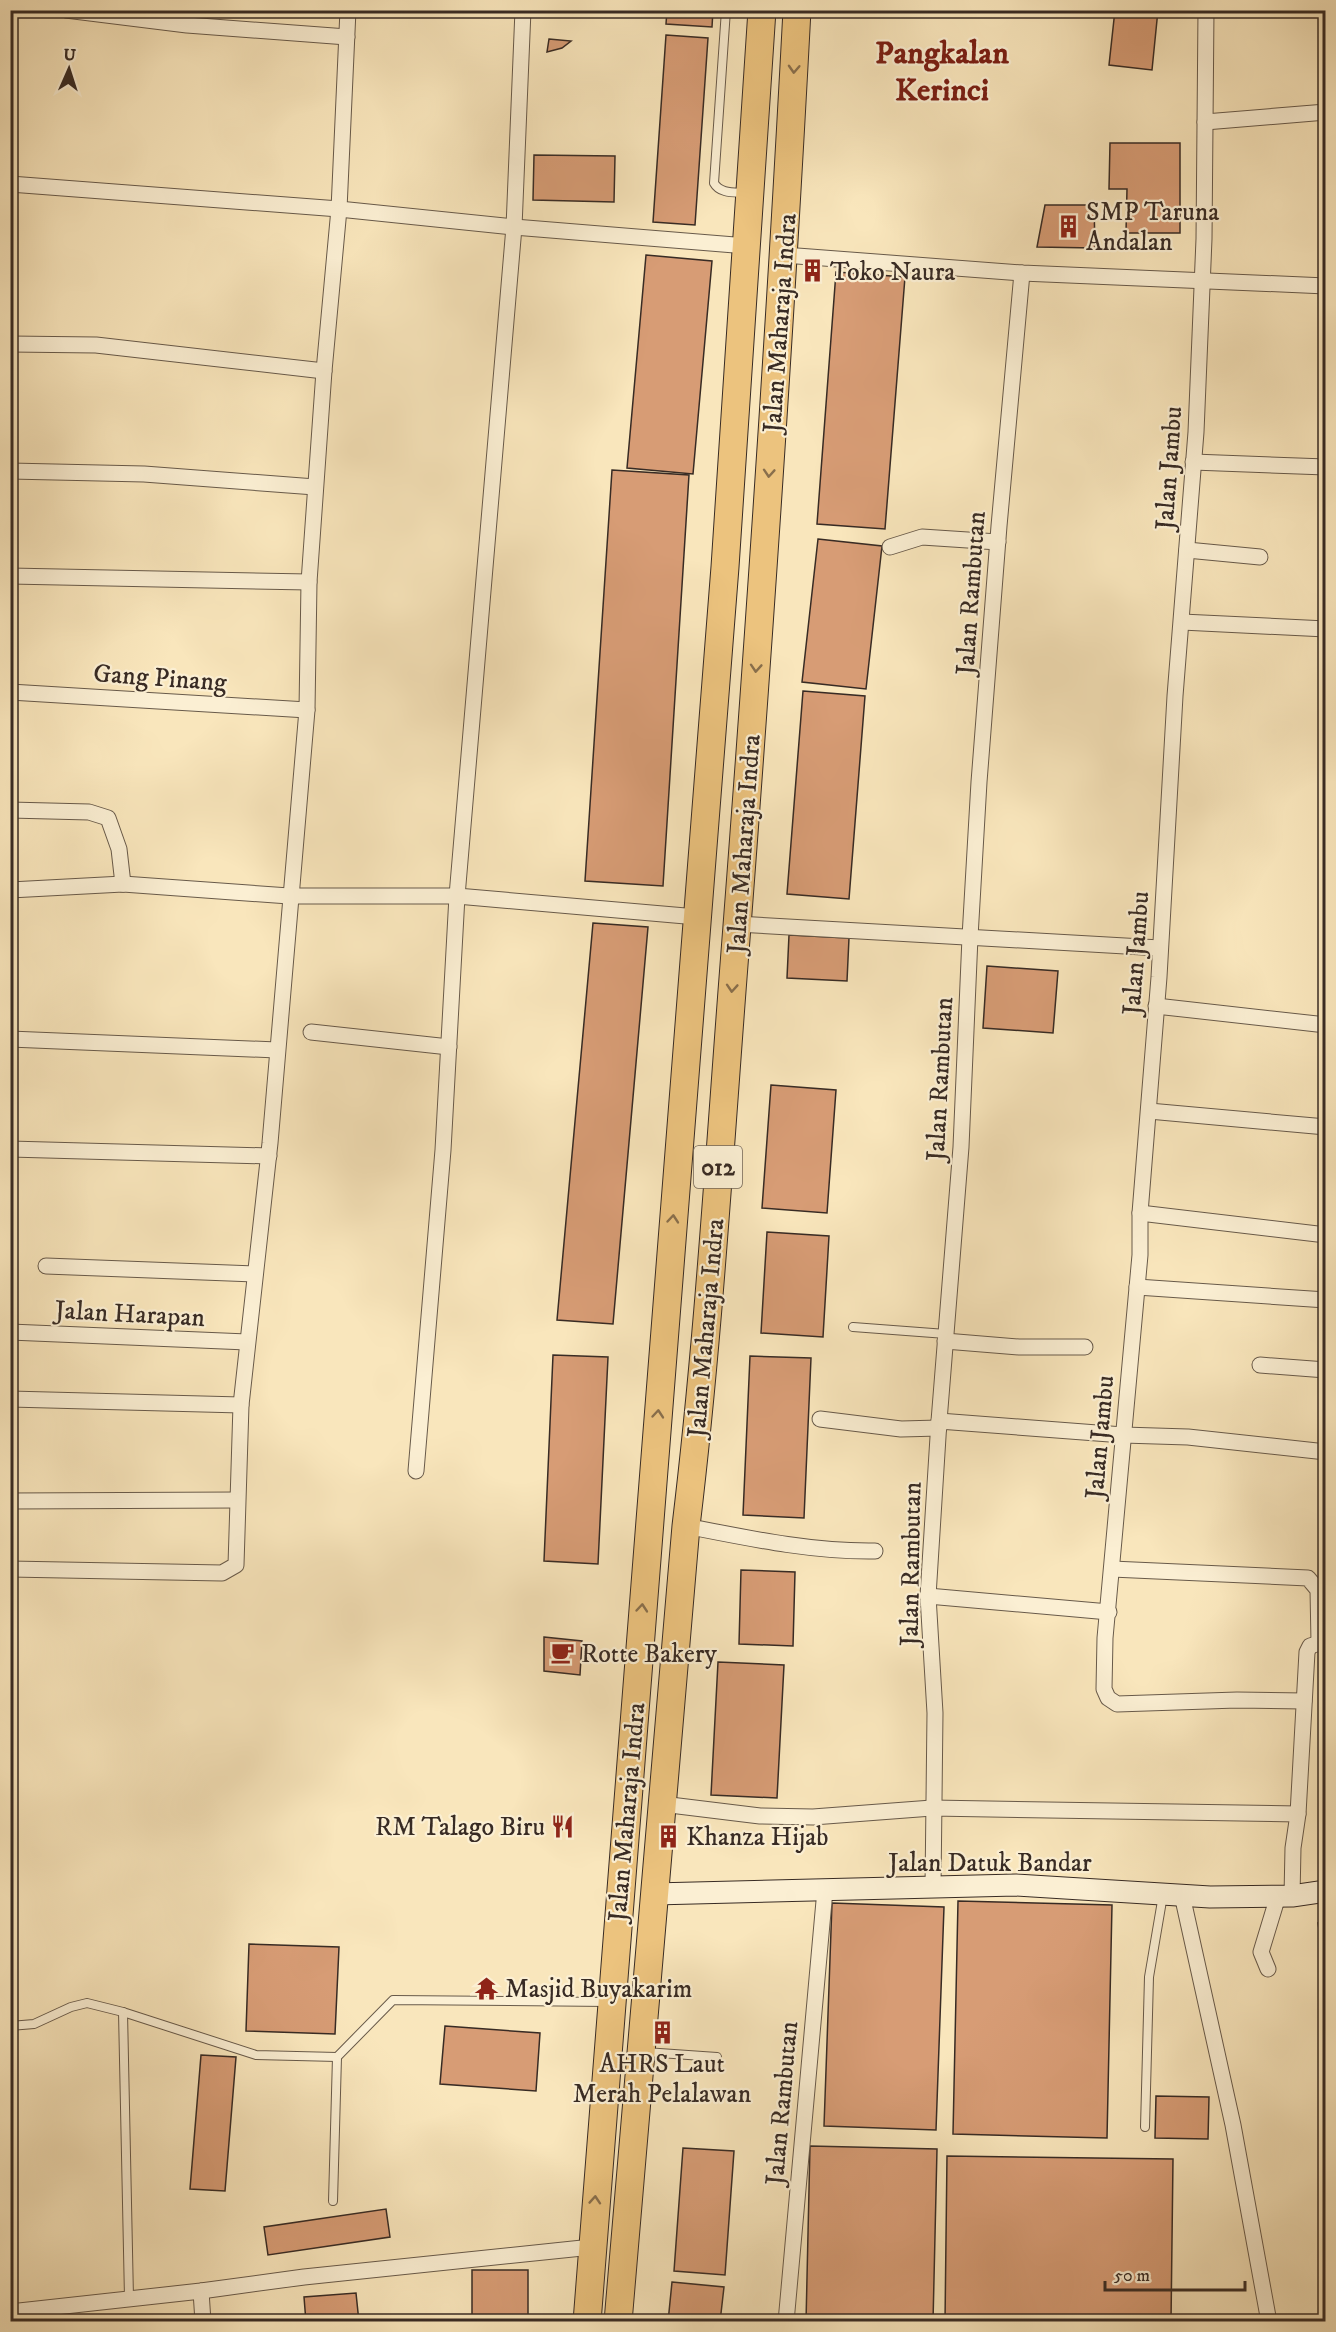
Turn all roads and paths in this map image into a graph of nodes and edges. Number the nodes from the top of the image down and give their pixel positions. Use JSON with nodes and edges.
{"nodes":[{"id":1,"x":66,"y":10,"type":"edge"},
{"id":2,"x":348,"y":10,"type":"edge"},
{"id":3,"x":523,"y":10,"type":"edge"},
{"id":4,"x":726,"y":10,"type":"edge"},
{"id":5,"x":762,"y":10,"type":"edge"},
{"id":6,"x":797,"y":10,"type":"edge"},
{"id":7,"x":1206,"y":10,"type":"edge"},
{"id":8,"x":347,"y":37,"type":"junction"},
{"id":9,"x":1326,"y":112,"type":"edge"},
{"id":10,"x":1205,"y":122,"type":"junction"},
{"id":11,"x":10,"y":184,"type":"edge"},
{"id":12,"x":751,"y":194,"type":"junction"},
{"id":13,"x":339,"y":209,"type":"junction"},
{"id":14,"x":514,"y":227,"type":"junction"},
{"id":15,"x":747,"y":246,"type":"junction"},
{"id":16,"x":784,"y":255,"type":"junction"},
{"id":17,"x":1022,"y":273,"type":"junction"},
{"id":18,"x":1202,"y":279,"type":"junction"},
{"id":19,"x":1326,"y":286,"type":"edge"},
{"id":20,"x":10,"y":344,"type":"edge"},
{"id":21,"x":324,"y":371,"type":"junction"},
{"id":22,"x":1193,"y":462,"type":"junction"},
{"id":23,"x":1326,"y":467,"type":"edge"},
{"id":24,"x":10,"y":471,"type":"edge"},
{"id":25,"x":315,"y":487,"type":"junction"},
{"id":26,"x":998,"y":542,"type":"junction"},
{"id":27,"x":890,"y":548,"type":"dead end"},
{"id":28,"x":1187,"y":550,"type":"junction"},
{"id":29,"x":1260,"y":557,"type":"dead end"},
{"id":30,"x":10,"y":576,"type":"edge"},
{"id":31,"x":309,"y":582,"type":"junction"},
{"id":32,"x":1182,"y":622,"type":"junction"},
{"id":33,"x":1326,"y":629,"type":"edge"},
{"id":34,"x":10,"y":692,"type":"edge"},
{"id":35,"x":307,"y":710,"type":"junction"},
{"id":36,"x":10,"y":810,"type":"edge"},
{"id":37,"x":123,"y":884,"type":"junction"},
{"id":38,"x":10,"y":890,"type":"edge"},
{"id":39,"x":289,"y":896,"type":"junction"},
{"id":40,"x":457,"y":896,"type":"junction"},
{"id":41,"x":697,"y":917,"type":"junction"},
{"id":42,"x":737,"y":924,"type":"junction"},
{"id":43,"x":970,"y":937,"type":"junction"},
{"id":44,"x":1160,"y":948,"type":"junction"},
{"id":45,"x":1156,"y":1006,"type":"junction"},
{"id":46,"x":1326,"y":1024,"type":"edge"},
{"id":47,"x":311,"y":1032,"type":"dead end"},
{"id":48,"x":10,"y":1039,"type":"edge"},
{"id":49,"x":449,"y":1047,"type":"junction"},
{"id":50,"x":277,"y":1050,"type":"junction"},
{"id":51,"x":1149,"y":1111,"type":"junction"},
{"id":52,"x":1326,"y":1127,"type":"edge"},
{"id":53,"x":10,"y":1149,"type":"edge"},
{"id":54,"x":269,"y":1156,"type":"junction"},
{"id":55,"x":1140,"y":1213,"type":"junction"},
{"id":56,"x":1326,"y":1235,"type":"edge"},
{"id":57,"x":46,"y":1266,"type":"dead end"},
{"id":58,"x":255,"y":1274,"type":"junction"},
{"id":59,"x":1137,"y":1287,"type":"junction"},
{"id":60,"x":1326,"y":1300,"type":"edge"},
{"id":61,"x":853,"y":1327,"type":"dead end"},
{"id":62,"x":10,"y":1332,"type":"edge"},
{"id":63,"x":946,"y":1338,"type":"junction"},
{"id":64,"x":247,"y":1342,"type":"junction"},
{"id":65,"x":1085,"y":1347,"type":"dead end"},
{"id":66,"x":1260,"y":1365,"type":"dead end"},
{"id":67,"x":1326,"y":1370,"type":"edge"},
{"id":68,"x":10,"y":1399,"type":"edge"},
{"id":69,"x":241,"y":1406,"type":"junction"},
{"id":70,"x":820,"y":1419,"type":"dead end"},
{"id":71,"x":939,"y":1424,"type":"junction"},
{"id":72,"x":1124,"y":1435,"type":"junction"},
{"id":73,"x":655,"y":1449,"type":"junction"},
{"id":74,"x":695,"y":1452,"type":"junction"},
{"id":75,"x":1326,"y":1452,"type":"edge"},
{"id":76,"x":416,"y":1471,"type":"dead end"},
{"id":77,"x":237,"y":1500,"type":"junction"},
{"id":78,"x":10,"y":1501,"type":"edge"},
{"id":79,"x":686,"y":1526,"type":"junction"},
{"id":80,"x":875,"y":1551,"type":"dead end"},
{"id":81,"x":10,"y":1569,"type":"edge"},
{"id":82,"x":1112,"y":1569,"type":"junction"},
{"id":83,"x":928,"y":1596,"type":"junction"},
{"id":84,"x":1109,"y":1612,"type":"junction"},
{"id":85,"x":1322,"y":1642,"type":"edge"},
{"id":86,"x":1304,"y":1701,"type":"junction"},
{"id":87,"x":662,"y":1804,"type":"junction"},
{"id":88,"x":932,"y":1808,"type":"junction"},
{"id":89,"x":1298,"y":1814,"type":"junction"},
{"id":90,"x":933,"y":1887,"type":"junction"},
{"id":91,"x":825,"y":1890,"type":"junction"},
{"id":92,"x":1326,"y":1892,"type":"edge"},
{"id":93,"x":654,"y":1894,"type":"junction"},
{"id":94,"x":1173,"y":1895,"type":"junction"},
{"id":95,"x":1285,"y":1896,"type":"junction"},
{"id":96,"x":1268,"y":1969,"type":"dead end"},
{"id":97,"x":610,"y":2002,"type":"junction"},
{"id":98,"x":123,"y":2012,"type":"junction"},
{"id":99,"x":10,"y":2026,"type":"edge"},
{"id":100,"x":641,"y":2051,"type":"junction"},
{"id":101,"x":337,"y":2057,"type":"junction"},
{"id":102,"x":717,"y":2057,"type":"dead end"},
{"id":103,"x":1145,"y":2127,"type":"dead end"},
{"id":104,"x":333,"y":2201,"type":"dead end"},
{"id":105,"x":592,"y":2247,"type":"junction"},
{"id":106,"x":201,"y":2291,"type":"junction"},
{"id":107,"x":129,"y":2298,"type":"junction"},
{"id":108,"x":588,"y":2309,"type":"edge"},
{"id":109,"x":619,"y":2310,"type":"edge"},
{"id":110,"x":10,"y":2312,"type":"edge"},
{"id":111,"x":203,"y":2322,"type":"edge"},
{"id":112,"x":786,"y":2322,"type":"edge"},
{"id":113,"x":1269,"y":2322,"type":"edge"}],
"edges":[{"from":1,"to":8,"type":"street"},
{"from":2,"to":8,"type":"street"},
{"from":3,"to":14,"type":"street"},
{"from":4,"to":12,"type":"lane"},
{"from":5,"to":12,"type":"highway","name":"Jalan Maharaja Indra","number":"012"},
{"from":6,"to":16,"type":"highway","name":"Jalan Maharaja Indra","number":"012","one_way":true},
{"from":7,"to":10,"type":"street","name":"Jalan Jambu"},
{"from":8,"to":13,"type":"street"},
{"from":9,"to":10,"type":"street"},
{"from":10,"to":18,"type":"street","name":"Jalan Jambu"},
{"from":11,"to":13,"type":"street"},
{"from":12,"to":15,"type":"highway","name":"Jalan Maharaja Indra","number":"012"},
{"from":13,"to":14,"type":"street"},
{"from":13,"to":21,"type":"street"},
{"from":14,"to":15,"type":"street"},
{"from":14,"to":40,"type":"street"},
{"from":15,"to":41,"type":"highway","name":"Jalan Maharaja Indra","number":"012"},
{"from":16,"to":17,"type":"street"},
{"from":16,"to":42,"type":"highway","name":"Jalan Maharaja Indra","number":"012","one_way":true},
{"from":17,"to":18,"type":"street"},
{"from":17,"to":26,"type":"street","name":"Jalan Rambutan"},
{"from":18,"to":19,"type":"street"},
{"from":18,"to":22,"type":"street","name":"Jalan Jambu"},
{"from":20,"to":21,"type":"street"},
{"from":21,"to":25,"type":"street"},
{"from":22,"to":23,"type":"street"},
{"from":22,"to":28,"type":"street","name":"Jalan Jambu"},
{"from":24,"to":25,"type":"street"},
{"from":25,"to":31,"type":"street"},
{"from":26,"to":27,"type":"street"},
{"from":26,"to":43,"type":"street","name":"Jalan Rambutan"},
{"from":28,"to":29,"type":"street"},
{"from":28,"to":32,"type":"street","name":"Jalan Jambu"},
{"from":30,"to":31,"type":"street"},
{"from":31,"to":35,"type":"street"},
{"from":32,"to":33,"type":"street"},
{"from":32,"to":44,"type":"street","name":"Jalan Jambu"},
{"from":34,"to":35,"type":"street","name":"Gang Pinang"},
{"from":35,"to":39,"type":"street"},
{"from":36,"to":37,"type":"street"},
{"from":37,"to":38,"type":"street"},
{"from":37,"to":39,"type":"street"},
{"from":39,"to":40,"type":"street"},
{"from":39,"to":50,"type":"street"},
{"from":40,"to":41,"type":"street"},
{"from":40,"to":49,"type":"street"},
{"from":73,"to":41,"type":"highway","name":"Jalan Maharaja Indra","number":"012","one_way":true},
{"from":42,"to":43,"type":"street"},
{"from":42,"to":74,"type":"highway","name":"Jalan Maharaja Indra","number":"012","one_way":true},
{"from":43,"to":44,"type":"street"},
{"from":43,"to":63,"type":"street","name":"Jalan Rambutan"},
{"from":44,"to":45,"type":"street","name":"Jalan Jambu"},
{"from":45,"to":46,"type":"street"},
{"from":45,"to":51,"type":"street","name":"Jalan Jambu"},
{"from":47,"to":49,"type":"street"},
{"from":48,"to":50,"type":"street"},
{"from":49,"to":76,"type":"street"},
{"from":50,"to":54,"type":"street"},
{"from":51,"to":52,"type":"street"},
{"from":51,"to":55,"type":"street","name":"Jalan Jambu"},
{"from":53,"to":54,"type":"street"},
{"from":54,"to":58,"type":"street"},
{"from":55,"to":56,"type":"street"},
{"from":55,"to":59,"type":"street","name":"Jalan Jambu"},
{"from":57,"to":58,"type":"street"},
{"from":58,"to":64,"type":"street"},
{"from":59,"to":60,"type":"street"},
{"from":59,"to":72,"type":"street","name":"Jalan Jambu"},
{"from":61,"to":63,"type":"lane"},
{"from":62,"to":64,"type":"street","name":"Jalan Harapan"},
{"from":63,"to":65,"type":"street"},
{"from":63,"to":71,"type":"street","name":"Jalan Rambutan"},
{"from":64,"to":69,"type":"street"},
{"from":66,"to":67,"type":"street"},
{"from":68,"to":69,"type":"street"},
{"from":69,"to":77,"type":"street"},
{"from":70,"to":71,"type":"street"},
{"from":71,"to":72,"type":"street"},
{"from":71,"to":83,"type":"street","name":"Jalan Rambutan"},
{"from":72,"to":75,"type":"street"},
{"from":72,"to":82,"type":"street","name":"Jalan Jambu"},
{"from":73,"to":74,"type":"highway"},
{"from":97,"to":73,"type":"highway","name":"Jalan Maharaja Indra","number":"012","one_way":true},
{"from":74,"to":79,"type":"highway","name":"Jalan Maharaja Indra","number":"012"},
{"from":77,"to":78,"type":"street"},
{"from":77,"to":81,"type":"street"},
{"from":79,"to":80,"type":"street"},
{"from":79,"to":87,"type":"highway","name":"Jalan Maharaja Indra","number":"012"},
{"from":82,"to":84,"type":"street","name":"Jalan Jambu"},
{"from":82,"to":85,"type":"street"},
{"from":83,"to":84,"type":"street"},
{"from":83,"to":88,"type":"street","name":"Jalan Rambutan"},
{"from":84,"to":86,"type":"street","name":"Jalan Jambu"},
{"from":85,"to":86,"type":"street"},
{"from":86,"to":89,"type":"street"},
{"from":87,"to":88,"type":"street"},
{"from":87,"to":93,"type":"highway","name":"Jalan Maharaja Indra","number":"012"},
{"from":88,"to":89,"type":"street"},
{"from":88,"to":90,"type":"street","name":"Jalan Rambutan"},
{"from":89,"to":95,"type":"street"},
{"from":90,"to":91,"type":"street","name":"Jalan Datuk Bandar"},
{"from":90,"to":94,"type":"street","name":"Jalan Datuk Bandar"},
{"from":91,"to":93,"type":"street","name":"Jalan Datuk Bandar"},
{"from":91,"to":112,"type":"street","name":"Jalan Rambutan"},
{"from":92,"to":95,"type":"street","name":"Jalan Datuk Bandar"},
{"from":93,"to":100,"type":"highway","name":"Jalan Maharaja Indra","number":"012"},
{"from":94,"to":95,"type":"street","name":"Jalan Datuk Bandar"},
{"from":94,"to":103,"type":"lane"},
{"from":94,"to":113,"type":"street"},
{"from":95,"to":96,"type":"street"},
{"from":97,"to":101,"type":"lane"},
{"from":105,"to":97,"type":"highway","name":"Jalan Maharaja Indra","number":"012","one_way":true},
{"from":98,"to":99,"type":"lane"},
{"from":98,"to":101,"type":"lane"},
{"from":98,"to":107,"type":"lane"},
{"from":100,"to":102,"type":"lane"},
{"from":100,"to":109,"type":"highway","name":"Jalan Maharaja Indra","number":"012"},
{"from":101,"to":104,"type":"lane"},
{"from":105,"to":106,"type":"street"},
{"from":105,"to":108,"type":"highway","name":"Jalan Maharaja Indra","number":"012"},
{"from":106,"to":107,"type":"street"},
{"from":106,"to":111,"type":"street"},
{"from":107,"to":110,"type":"street"},
{"from":108,"to":109,"type":"highway"}]}
